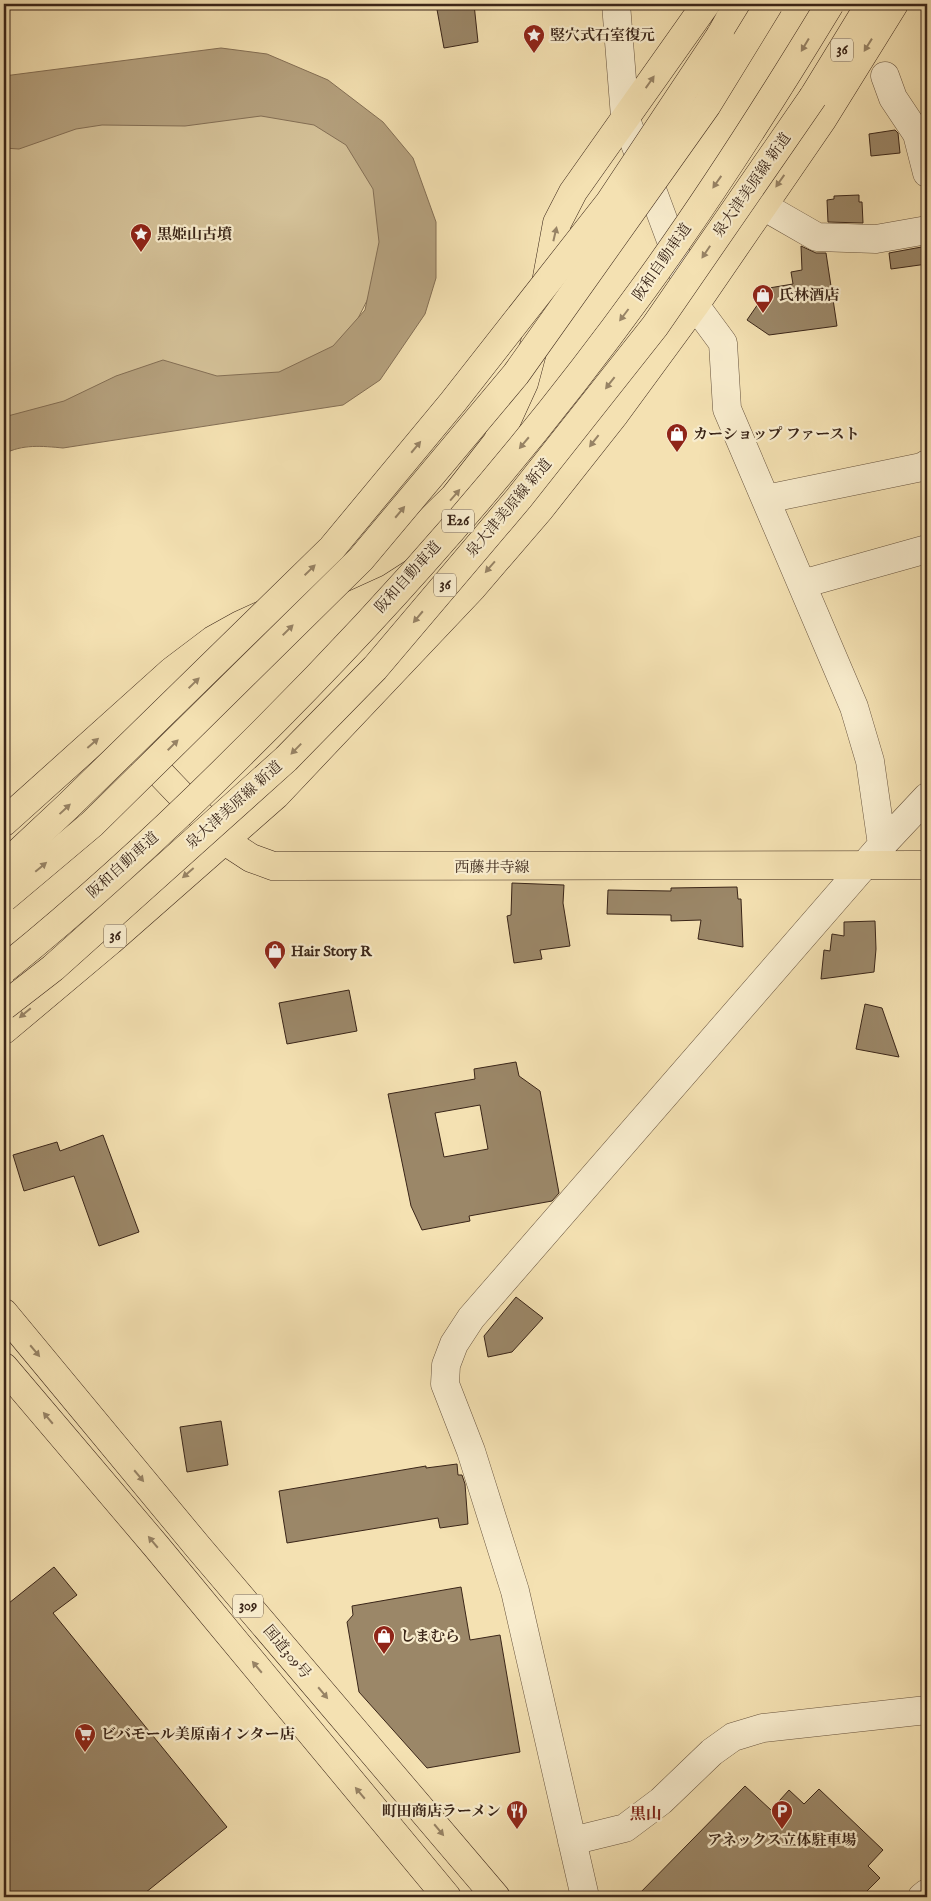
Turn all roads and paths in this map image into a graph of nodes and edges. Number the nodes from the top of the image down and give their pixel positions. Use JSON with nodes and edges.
{"nodes":[{"id":1,"x":616,"y":4,"type":"edge"},
{"id":2,"x":706,"y":4,"type":"edge"},
{"id":3,"x":738,"y":4,"type":"edge"},
{"id":4,"x":769,"y":4,"type":"edge"},
{"id":5,"x":830,"y":4,"type":"edge"},
{"id":6,"x":870,"y":4,"type":"edge"},
{"id":7,"x":894,"y":4,"type":"edge"},
{"id":8,"x":885,"y":76,"type":"dead end"},
{"id":9,"x":625,"y":117,"type":"junction"},
{"id":10,"x":927,"y":173,"type":"edge"},
{"id":11,"x":762,"y":206,"type":"junction"},
{"id":12,"x":927,"y":230,"type":"edge"},
{"id":13,"x":695,"y":304,"type":"junction"},
{"id":14,"x":927,"y":464,"type":"edge"},
{"id":15,"x":766,"y":499,"type":"junction"},
{"id":16,"x":927,"y":549,"type":"edge"},
{"id":17,"x":802,"y":584,"type":"junction"},
{"id":18,"x":114,"y":725,"type":"junction"},
{"id":19,"x":927,"y":797,"type":"edge"},
{"id":20,"x":4,"y":822,"type":"edge"},
{"id":21,"x":225,"y":841,"type":"junction"},
{"id":22,"x":882,"y":845,"type":"junction"},
{"id":23,"x":927,"y":865,"type":"edge"},
{"id":24,"x":4,"y":866,"type":"edge"},
{"id":25,"x":865,"y":866,"type":"junction"},
{"id":26,"x":4,"y":898,"type":"edge"},
{"id":27,"x":4,"y":969,"type":"edge"},
{"id":28,"x":4,"y":1006,"type":"edge"},
{"id":29,"x":4,"y":1030,"type":"edge"},
{"id":30,"x":4,"y":1313,"type":"edge"},
{"id":31,"x":4,"y":1367,"type":"edge"},
{"id":32,"x":927,"y":1710,"type":"edge"},
{"id":33,"x":572,"y":1841,"type":"junction"},
{"id":34,"x":927,"y":1893,"type":"edge"},
{"id":35,"x":447,"y":1897,"type":"edge"},
{"id":36,"x":496,"y":1897,"type":"edge"},
{"id":37,"x":585,"y":1897,"type":"edge"},
{"id":38,"x":922,"y":1897,"type":"edge"}],
"edges":[{"from":1,"to":9,"type":"street"},
{"from":9,"to":2,"type":"main road","one_way":true},
{"from":24,"to":3,"type":"main road","one_way":true,"bridge":true},
{"from":26,"to":4,"type":"main road","one_way":true,"bridge":true},
{"from":5,"to":27,"type":"main road","name":"阪和自動車道","number":"E26","one_way":true,"bridge":true},
{"from":6,"to":28,"type":"main road","name":"泉大津美原線 新道","number":"36","one_way":true,"bridge":true},
{"from":7,"to":11,"type":"main road","number":"36","one_way":true},
{"from":8,"to":10,"type":"street"},
{"from":9,"to":13,"type":"street"},
{"from":18,"to":9,"type":"main road","one_way":true},
{"from":11,"to":12,"type":"street"},
{"from":11,"to":13,"type":"main road","number":"36"},
{"from":13,"to":15,"type":"street"},
{"from":13,"to":21,"type":"main road","number":"36","one_way":true},
{"from":14,"to":15,"type":"street"},
{"from":15,"to":17,"type":"street"},
{"from":16,"to":17,"type":"street"},
{"from":17,"to":22,"type":"street"},
{"from":20,"to":18,"type":"main road","one_way":true},
{"from":18,"to":21,"type":"main road","name":"西藤井寺線"},
{"from":19,"to":22,"type":"street"},
{"from":21,"to":25,"type":"main road","name":"西藤井寺線"},
{"from":21,"to":29,"type":"main road","number":"36","one_way":true},
{"from":22,"to":25,"type":"street"},
{"from":23,"to":25,"type":"main road","name":"西藤井寺線"},
{"from":25,"to":33,"type":"street"},
{"from":30,"to":36,"type":"main road","name":"国道309号","number":"309","one_way":true},
{"from":35,"to":31,"type":"main road","number":"309","one_way":true},
{"from":32,"to":33,"type":"street"},
{"from":33,"to":37,"type":"street"},
{"from":34,"to":38,"type":"street"}]}
